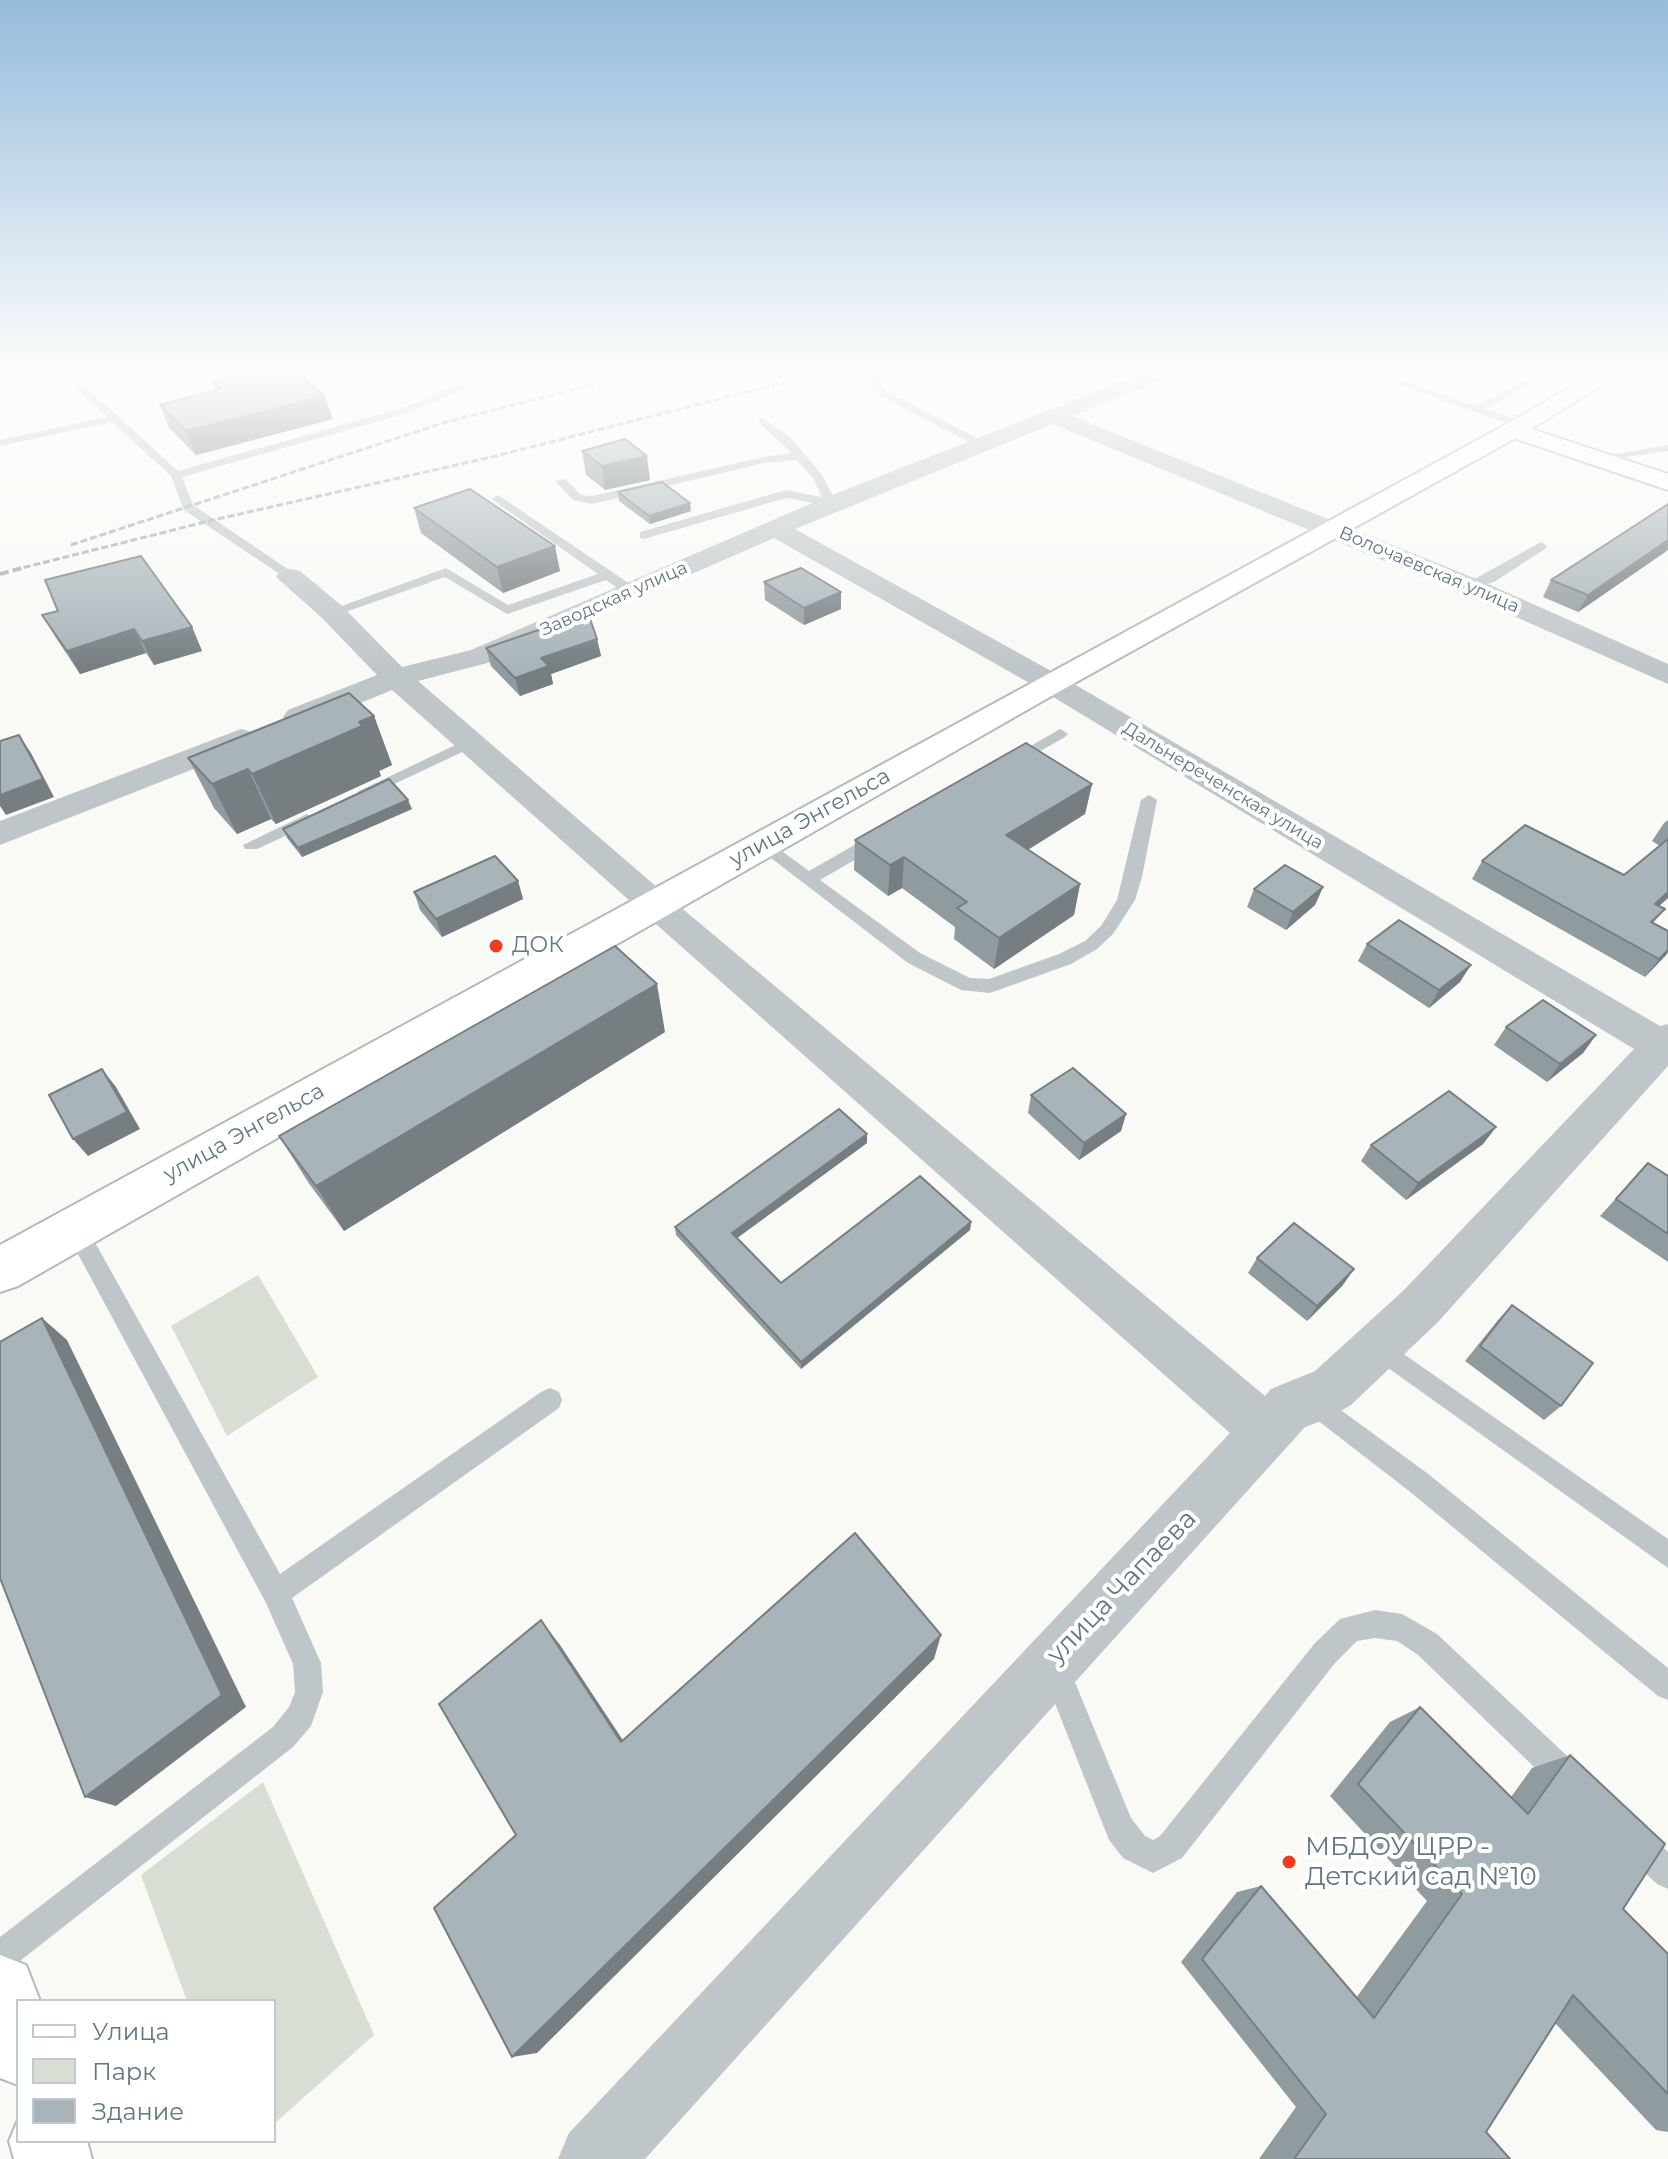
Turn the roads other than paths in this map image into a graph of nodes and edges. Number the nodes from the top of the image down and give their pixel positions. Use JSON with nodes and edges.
{"nodes":[{"id":1,"x":168,"y":468,"type":"edge"},
{"id":2,"x":201,"y":468,"type":"edge"},
{"id":3,"x":731,"y":468,"type":"edge"},
{"id":4,"x":810,"y":468,"type":"edge"},
{"id":5,"x":924,"y":468,"type":"edge"},
{"id":6,"x":1179,"y":468,"type":"edge"},
{"id":7,"x":1445,"y":468,"type":"edge"},
{"id":8,"x":1626,"y":468,"type":"edge"},
{"id":9,"x":176,"y":475,"type":"junction"},
{"id":10,"x":561,"y":481,"type":"dead end"},
{"id":11,"x":1668,"y":482,"type":"edge"},
{"id":12,"x":498,"y":499,"type":"dead end"},
{"id":13,"x":831,"y":504,"type":"junction"},
{"id":14,"x":774,"y":528,"type":"junction"},
{"id":15,"x":1332,"y":530,"type":"junction"},
{"id":16,"x":644,"y":535,"type":"dead end"},
{"id":17,"x":1541,"y":546,"type":"dead end"},
{"id":18,"x":608,"y":575,"type":"junction"},
{"id":19,"x":290,"y":577,"type":"joint"},
{"id":20,"x":1469,"y":586,"type":"junction"},
{"id":21,"x":631,"y":591,"type":"junction"},
{"id":22,"x":332,"y":612,"type":"junction"},
{"id":23,"x":1668,"y":675,"type":"edge"},
{"id":24,"x":396,"y":678,"type":"junction"},
{"id":25,"x":1051,"y":683,"type":"junction"},
{"id":26,"x":1060,"y":734,"type":"dead end"},
{"id":27,"x":470,"y":743,"type":"junction"},
{"id":28,"x":993,"y":773,"type":"edge"},
{"id":29,"x":347,"y":800,"type":"edge"},
{"id":30,"x":1149,"y":800,"type":"dead end"},
{"id":31,"x":319,"y":813,"type":"edge"},
{"id":32,"x":0,"y":834,"type":"edge"},
{"id":33,"x":888,"y":834,"type":"edge"},
{"id":34,"x":251,"y":845,"type":"dead end"},
{"id":35,"x":762,"y":845,"type":"junction"},
{"id":36,"x":808,"y":879,"type":"junction"},
{"id":37,"x":653,"y":904,"type":"junction"},
{"id":38,"x":1666,"y":1045,"type":"edge"},
{"id":39,"x":75,"y":1228,"type":"junction"},
{"id":40,"x":0,"y":1270,"type":"edge"},
{"id":41,"x":1378,"y":1347,"type":"junction"},
{"id":42,"x":550,"y":1400,"type":"dead end"},
{"id":43,"x":1289,"y":1416,"type":"junction"},
{"id":44,"x":1668,"y":1555,"type":"edge"},
{"id":45,"x":276,"y":1593,"type":"junction"},
{"id":46,"x":1052,"y":1660,"type":"junction"},
{"id":47,"x":1668,"y":1686,"type":"edge"},
{"id":48,"x":1588,"y":1797,"type":"edge"},
{"id":49,"x":1611,"y":1818,"type":"edge"},
{"id":50,"x":1668,"y":1873,"type":"edge"},
{"id":51,"x":0,"y":1957,"type":"edge"},
{"id":52,"x":0,"y":1991,"type":"edge"},
{"id":53,"x":16,"y":2042,"type":"edge"},
{"id":54,"x":595,"y":2159,"type":"edge"}],
"edges":[{"from":1,"to":9,"type":"lane"},
{"from":2,"to":9,"type":"lane"},
{"from":3,"to":10,"type":"lane"},
{"from":4,"to":13,"type":"lane"},
{"from":5,"to":13,"type":"street","name":"Заводская улица"},
{"from":6,"to":15,"type":"street","name":"Волочаевская улица"},
{"from":7,"to":15,"type":"main road","name":"улица Энгельса"},
{"from":8,"to":11,"type":"main road"},
{"from":9,"to":19,"type":"lane"},
{"from":12,"to":18,"type":"lane"},
{"from":13,"to":14,"type":"street","name":"Заводская улица"},
{"from":13,"to":16,"type":"lane"},
{"from":14,"to":21,"type":"street","name":"Заводская улица"},
{"from":14,"to":25,"type":"street","name":"Дальнереченская улица"},
{"from":15,"to":20,"type":"street","name":"Волочаевская улица"},
{"from":15,"to":25,"type":"main road","name":"улица Энгельса"},
{"from":17,"to":20,"type":"lane"},
{"from":18,"to":21,"type":"lane"},
{"from":18,"to":22,"type":"lane"},
{"from":19,"to":22,"type":"street"},
{"from":20,"to":23,"type":"street","name":"Волочаевская улица"},
{"from":21,"to":24,"type":"street","name":"Заводская улица"},
{"from":22,"to":24,"type":"street"},
{"from":24,"to":27,"type":"street"},
{"from":24,"to":32,"type":"street","name":"Заводская улица"},
{"from":25,"to":35,"type":"main road","name":"улица Энгельса"},
{"from":25,"to":38,"type":"street","name":"Дальнереченская улица"},
{"from":26,"to":28,"type":"lane"},
{"from":27,"to":29,"type":"lane"},
{"from":27,"to":37,"type":"street"},
{"from":30,"to":36,"type":"lane"},
{"from":31,"to":34,"type":"lane"},
{"from":33,"to":36,"type":"lane"},
{"from":35,"to":36,"type":"lane"},
{"from":35,"to":37,"type":"main road","name":"улица Энгельса"},
{"from":37,"to":39,"type":"main road","name":"улица Энгельса"},
{"from":37,"to":43,"type":"street"},
{"from":38,"to":41,"type":"street","name":"улица Чапаева"},
{"from":39,"to":40,"type":"main road","name":"улица Энгельса"},
{"from":39,"to":45,"type":"lane"},
{"from":41,"to":43,"type":"street","name":"улица Чапаева"},
{"from":41,"to":44,"type":"lane"},
{"from":42,"to":45,"type":"lane"},
{"from":43,"to":46,"type":"street","name":"улица Чапаева"},
{"from":43,"to":47,"type":"lane"},
{"from":45,"to":51,"type":"lane"},
{"from":46,"to":48,"type":"lane"},
{"from":46,"to":54,"type":"street","name":"улица Чапаева"},
{"from":49,"to":50,"type":"lane"},
{"from":52,"to":53,"type":"main road"}]}
